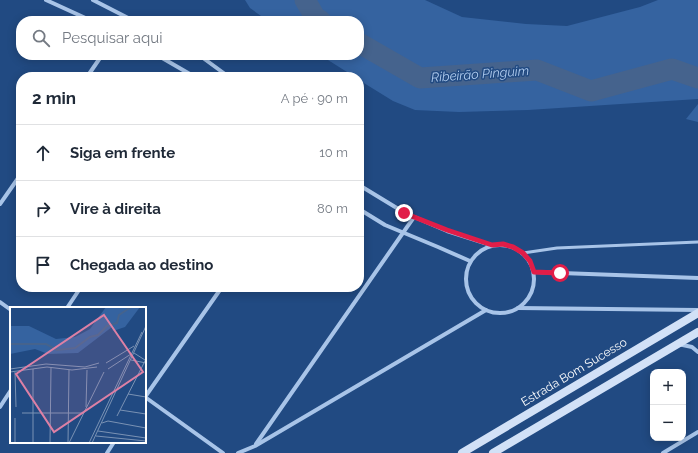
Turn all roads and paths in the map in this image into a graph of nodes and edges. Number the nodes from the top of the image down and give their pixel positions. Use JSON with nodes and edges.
{"nodes":[{"id":1,"x":46,"y":0,"type":"edge"},
{"id":2,"x":93,"y":0,"type":"edge"},
{"id":3,"x":81,"y":16,"type":"edge"},
{"id":4,"x":121,"y":16,"type":"edge"},
{"id":5,"x":99,"y":60,"type":"edge"},
{"id":6,"x":166,"y":60,"type":"edge"},
{"id":7,"x":206,"y":60,"type":"edge"},
{"id":8,"x":90,"y":72,"type":"edge"},
{"id":9,"x":186,"y":72,"type":"edge"},
{"id":10,"x":222,"y":72,"type":"edge"},
{"id":11,"x":16,"y":181,"type":"edge"},
{"id":12,"x":364,"y":188,"type":"edge"},
{"id":13,"x":0,"y":204,"type":"edge"},
{"id":14,"x":364,"y":212,"type":"edge"},
{"id":15,"x":414,"y":217,"type":"junction"},
{"id":16,"x":404,"y":233,"type":"junction"},
{"id":17,"x":698,"y":242,"type":"edge"},
{"id":18,"x":492,"y":245,"type":"junction"},
{"id":19,"x":523,"y":253,"type":"junction"},
{"id":20,"x":470,"y":261,"type":"junction"},
{"id":21,"x":534,"y":272,"type":"junction"},
{"id":22,"x":698,"y":278,"type":"edge"},
{"id":23,"x":364,"y":290,"type":"edge"},
{"id":24,"x":78,"y":292,"type":"edge"},
{"id":25,"x":218,"y":292,"type":"edge"},
{"id":26,"x":363,"y":292,"type":"edge"},
{"id":27,"x":0,"y":302,"type":"edge"},
{"id":28,"x":68,"y":307,"type":"edge"},
{"id":29,"x":517,"y":308,"type":"junction"},
{"id":30,"x":10,"y":309,"type":"edge"},
{"id":31,"x":486,"y":310,"type":"junction"},
{"id":32,"x":698,"y":311,"type":"edge"},
{"id":33,"x":698,"y":332,"type":"edge"},
{"id":34,"x":678,"y":344,"type":"junction"},
{"id":35,"x":698,"y":352,"type":"edge"},
{"id":36,"x":10,"y":392,"type":"edge"},
{"id":37,"x":146,"y":396,"type":"edge"},
{"id":38,"x":146,"y":398,"type":"edge"},
{"id":39,"x":0,"y":407,"type":"edge"},
{"id":40,"x":698,"y":432,"type":"edge"},
{"id":41,"x":113,"y":443,"type":"edge"},
{"id":42,"x":255,"y":446,"type":"junction"},
{"id":43,"x":107,"y":453,"type":"edge"},
{"id":44,"x":223,"y":453,"type":"edge"},
{"id":45,"x":238,"y":453,"type":"edge"},
{"id":46,"x":462,"y":453,"type":"edge"},
{"id":47,"x":493,"y":453,"type":"edge"},
{"id":48,"x":663,"y":453,"type":"edge"}],
"edges":[{"from":1,"to":3,"type":"street"},
{"from":2,"to":4,"type":"street"},
{"from":5,"to":8,"type":"street"},
{"from":6,"to":9,"type":"street"},
{"from":7,"to":10,"type":"street"},
{"from":11,"to":13,"type":"street"},
{"from":12,"to":15,"type":"street"},
{"from":14,"to":16,"type":"street"},
{"from":15,"to":16,"type":"street"},
{"from":15,"to":18,"type":"street"},
{"from":16,"to":20,"type":"street"},
{"from":16,"to":23,"type":"street"},
{"from":17,"to":19,"type":"lane"},
{"from":18,"to":19,"type":"street"},
{"from":18,"to":20,"type":"street"},
{"from":19,"to":21,"type":"street"},
{"from":20,"to":31,"type":"street"},
{"from":21,"to":22,"type":"street"},
{"from":21,"to":29,"type":"street"},
{"from":24,"to":28,"type":"street"},
{"from":25,"to":37,"type":"street"},
{"from":26,"to":42,"type":"street"},
{"from":27,"to":30,"type":"street"},
{"from":29,"to":31,"type":"street"},
{"from":29,"to":32,"type":"street"},
{"from":31,"to":42,"type":"street"},
{"from":32,"to":46,"type":"main road","name":"Estrada Bom Sucesso"},
{"from":33,"to":34,"type":"main road"},
{"from":34,"to":35,"type":"street"},
{"from":34,"to":47,"type":"main road"},
{"from":36,"to":39,"type":"street"},
{"from":38,"to":44,"type":"street"},
{"from":40,"to":48,"type":"street"},
{"from":41,"to":43,"type":"street"},
{"from":42,"to":45,"type":"street"}]}
